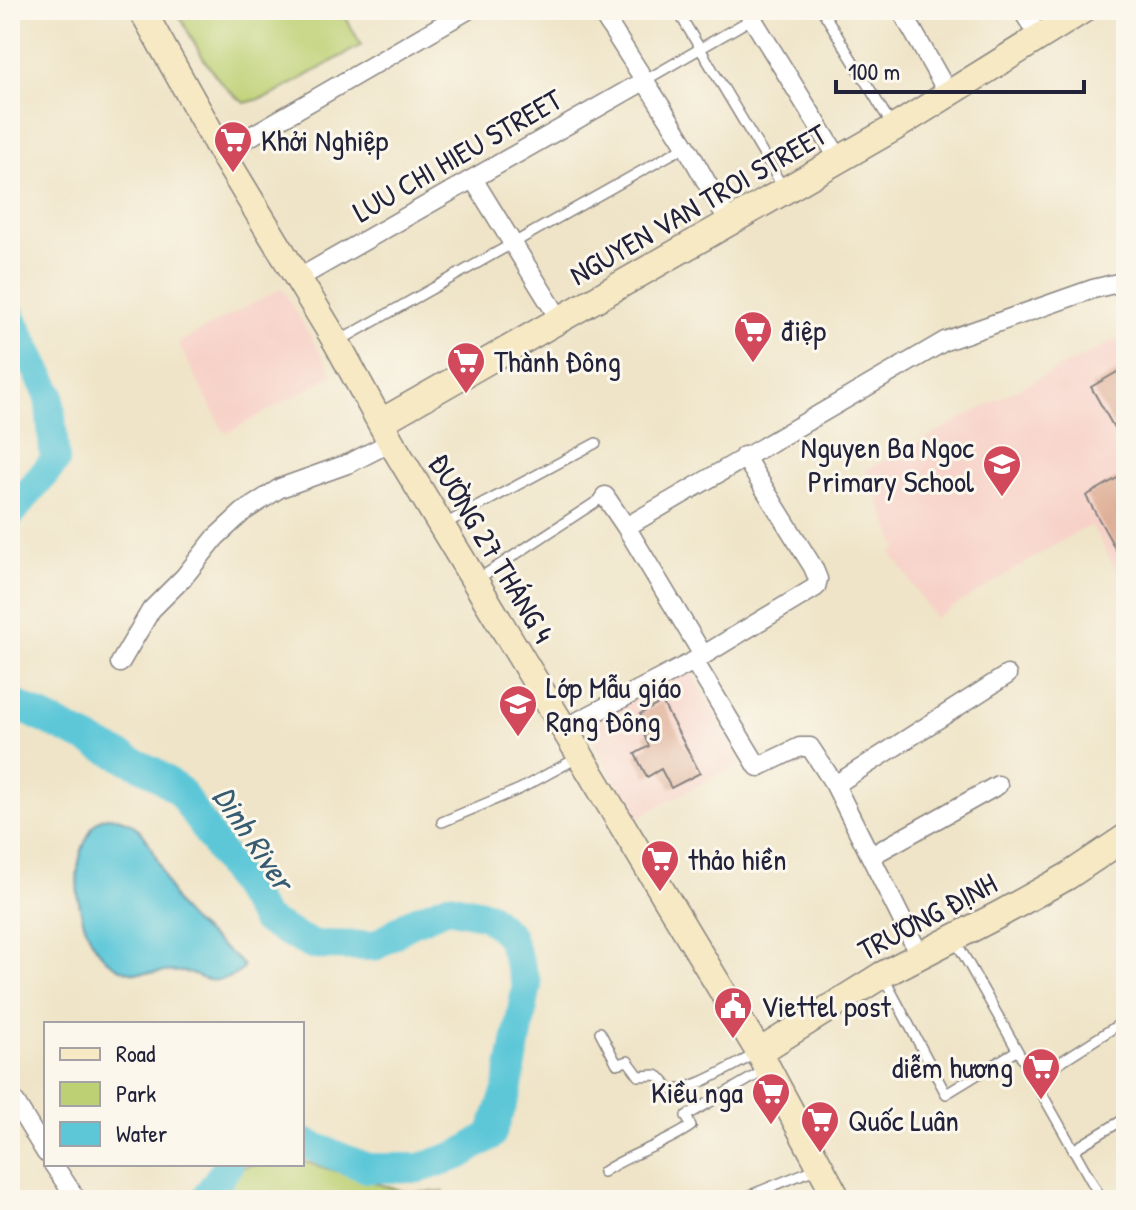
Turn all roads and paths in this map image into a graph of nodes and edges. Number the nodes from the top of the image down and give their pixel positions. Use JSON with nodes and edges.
{"nodes":[{"id":1,"x":142,"y":10,"type":"edge"},
{"id":2,"x":256,"y":10,"type":"edge"},
{"id":3,"x":310,"y":10,"type":"edge"},
{"id":4,"x":468,"y":10,"type":"edge"},
{"id":5,"x":600,"y":10,"type":"edge"},
{"id":6,"x":677,"y":10,"type":"edge"},
{"id":7,"x":822,"y":10,"type":"edge"},
{"id":8,"x":1022,"y":10,"type":"edge"},
{"id":9,"x":1083,"y":10,"type":"edge"},
{"id":10,"x":907,"y":12,"type":"edge"},
{"id":11,"x":756,"y":13,"type":"edge"},
{"id":12,"x":1039,"y":37,"type":"junction"},
{"id":13,"x":700,"y":49,"type":"junction"},
{"id":14,"x":644,"y":81,"type":"junction"},
{"id":15,"x":948,"y":93,"type":"junction"},
{"id":16,"x":894,"y":128,"type":"junction"},
{"id":17,"x":686,"y":146,"type":"junction"},
{"id":18,"x":222,"y":153,"type":"junction"},
{"id":19,"x":839,"y":159,"type":"junction"},
{"id":20,"x":473,"y":179,"type":"junction"},
{"id":21,"x":785,"y":191,"type":"junction"},
{"id":22,"x":729,"y":222,"type":"junction"},
{"id":23,"x":513,"y":243,"type":"junction"},
{"id":24,"x":299,"y":278,"type":"junction"},
{"id":25,"x":1126,"y":281,"type":"edge"},
{"id":26,"x":560,"y":320,"type":"junction"},
{"id":27,"x":337,"y":343,"type":"junction"},
{"id":28,"x":386,"y":432,"type":"junction"},
{"id":29,"x":596,"y":443,"type":"dead end"},
{"id":30,"x":744,"y":456,"type":"junction"},
{"id":31,"x":605,"y":496,"type":"joint"},
{"id":32,"x":443,"y":525,"type":"junction"},
{"id":33,"x":626,"y":527,"type":"junction"},
{"id":34,"x":475,"y":580,"type":"junction"},
{"id":35,"x":699,"y":658,"type":"junction"},
{"id":36,"x":120,"y":663,"type":"dead end"},
{"id":37,"x":1007,"y":675,"type":"dead end"},
{"id":38,"x":563,"y":729,"type":"junction"},
{"id":39,"x":579,"y":757,"type":"junction"},
{"id":40,"x":835,"y":785,"type":"junction"},
{"id":41,"x":998,"y":785,"type":"dead end"},
{"id":42,"x":442,"y":822,"type":"dead end"},
{"id":43,"x":1126,"y":837,"type":"edge"},
{"id":44,"x":871,"y":856,"type":"junction"},
{"id":45,"x":954,"y":937,"type":"junction"},
{"id":46,"x":919,"y":954,"type":"junction"},
{"id":47,"x":882,"y":975,"type":"junction"},
{"id":48,"x":1126,"y":1020,"type":"edge"},
{"id":49,"x":600,"y":1032,"type":"dead end"},
{"id":50,"x":1016,"y":1051,"type":"junction"},
{"id":51,"x":763,"y":1060,"type":"junction"},
{"id":52,"x":1032,"y":1080,"type":"junction"},
{"id":53,"x":10,"y":1094,"type":"edge"},
{"id":54,"x":1126,"y":1118,"type":"edge"},
{"id":55,"x":44,"y":1150,"type":"edge"},
{"id":56,"x":1073,"y":1150,"type":"junction"},
{"id":57,"x":54,"y":1166,"type":"edge"},
{"id":58,"x":820,"y":1167,"type":"junction"},
{"id":59,"x":603,"y":1172,"type":"dead end"},
{"id":60,"x":77,"y":1200,"type":"edge"},
{"id":61,"x":738,"y":1200,"type":"edge"},
{"id":62,"x":838,"y":1200,"type":"edge"},
{"id":63,"x":1102,"y":1200,"type":"edge"}],
"edges":[{"from":1,"to":18,"type":"street","name":"ĐƯỜNG 27 THÁNG 4"},
{"from":2,"to":3,"type":"lane"},
{"from":4,"to":18,"type":"street"},
{"from":5,"to":14,"type":"street"},
{"from":6,"to":13,"type":"lane"},
{"from":7,"to":16,"type":"lane"},
{"from":8,"to":12,"type":"street"},
{"from":9,"to":12,"type":"street","name":"NGUYEN VAN TROI STREET"},
{"from":10,"to":15,"type":"street"},
{"from":11,"to":13,"type":"lane"},
{"from":11,"to":19,"type":"street"},
{"from":12,"to":15,"type":"street","name":"NGUYEN VAN TROI STREET"},
{"from":13,"to":14,"type":"lane"},
{"from":13,"to":21,"type":"lane"},
{"from":14,"to":17,"type":"street"},
{"from":14,"to":20,"type":"street","name":"LUU CHI HIEU STREET"},
{"from":15,"to":16,"type":"street","name":"NGUYEN VAN TROI STREET"},
{"from":16,"to":19,"type":"street","name":"NGUYEN VAN TROI STREET"},
{"from":17,"to":22,"type":"street"},
{"from":17,"to":23,"type":"lane"},
{"from":18,"to":24,"type":"street","name":"ĐƯỜNG 27 THÁNG 4"},
{"from":19,"to":21,"type":"street","name":"NGUYEN VAN TROI STREET"},
{"from":20,"to":23,"type":"street"},
{"from":20,"to":24,"type":"street","name":"LUU CHI HIEU STREET"},
{"from":21,"to":22,"type":"street","name":"NGUYEN VAN TROI STREET"},
{"from":22,"to":26,"type":"street","name":"NGUYEN VAN TROI STREET"},
{"from":23,"to":26,"type":"street"},
{"from":23,"to":27,"type":"lane"},
{"from":24,"to":27,"type":"street","name":"ĐƯỜNG 27 THÁNG 4"},
{"from":25,"to":30,"type":"street"},
{"from":26,"to":28,"type":"street","name":"NGUYEN VAN TROI STREET"},
{"from":27,"to":28,"type":"street","name":"ĐƯỜNG 27 THÁNG 4"},
{"from":28,"to":32,"type":"street","name":"ĐƯỜNG 27 THÁNG 4"},
{"from":28,"to":36,"type":"street"},
{"from":29,"to":32,"type":"lane"},
{"from":30,"to":33,"type":"street"},
{"from":30,"to":35,"type":"street"},
{"from":31,"to":33,"type":"street"},
{"from":31,"to":34,"type":"lane"},
{"from":32,"to":34,"type":"street","name":"ĐƯỜNG 27 THÁNG 4"},
{"from":33,"to":35,"type":"street"},
{"from":34,"to":38,"type":"street","name":"ĐƯỜNG 27 THÁNG 4"},
{"from":35,"to":38,"type":"street"},
{"from":35,"to":40,"type":"street"},
{"from":37,"to":40,"type":"street"},
{"from":38,"to":39,"type":"street","name":"ĐƯỜNG 27 THÁNG 4"},
{"from":39,"to":42,"type":"lane"},
{"from":39,"to":51,"type":"street","name":"ĐƯỜNG 27 THÁNG 4"},
{"from":40,"to":44,"type":"street"},
{"from":41,"to":44,"type":"street"},
{"from":43,"to":45,"type":"street","name":"TRƯƠNG ĐỊNH"},
{"from":44,"to":46,"type":"street"},
{"from":45,"to":46,"type":"street","name":"TRƯƠNG ĐỊNH"},
{"from":45,"to":50,"type":"lane"},
{"from":46,"to":47,"type":"street","name":"TRƯƠNG ĐỊNH"},
{"from":47,"to":50,"type":"lane"},
{"from":47,"to":51,"type":"street","name":"TRƯƠNG ĐỊNH"},
{"from":48,"to":52,"type":"lane"},
{"from":49,"to":51,"type":"lane"},
{"from":50,"to":52,"type":"lane"},
{"from":51,"to":58,"type":"street","name":"ĐƯỜNG 27 THÁNG 4"},
{"from":51,"to":59,"type":"lane"},
{"from":52,"to":56,"type":"lane"},
{"from":53,"to":55,"type":"street"},
{"from":54,"to":56,"type":"lane"},
{"from":56,"to":63,"type":"lane"},
{"from":57,"to":60,"type":"street"},
{"from":58,"to":61,"type":"lane"},
{"from":58,"to":62,"type":"street","name":"ĐƯỜNG 27 THÁNG 4"}]}
